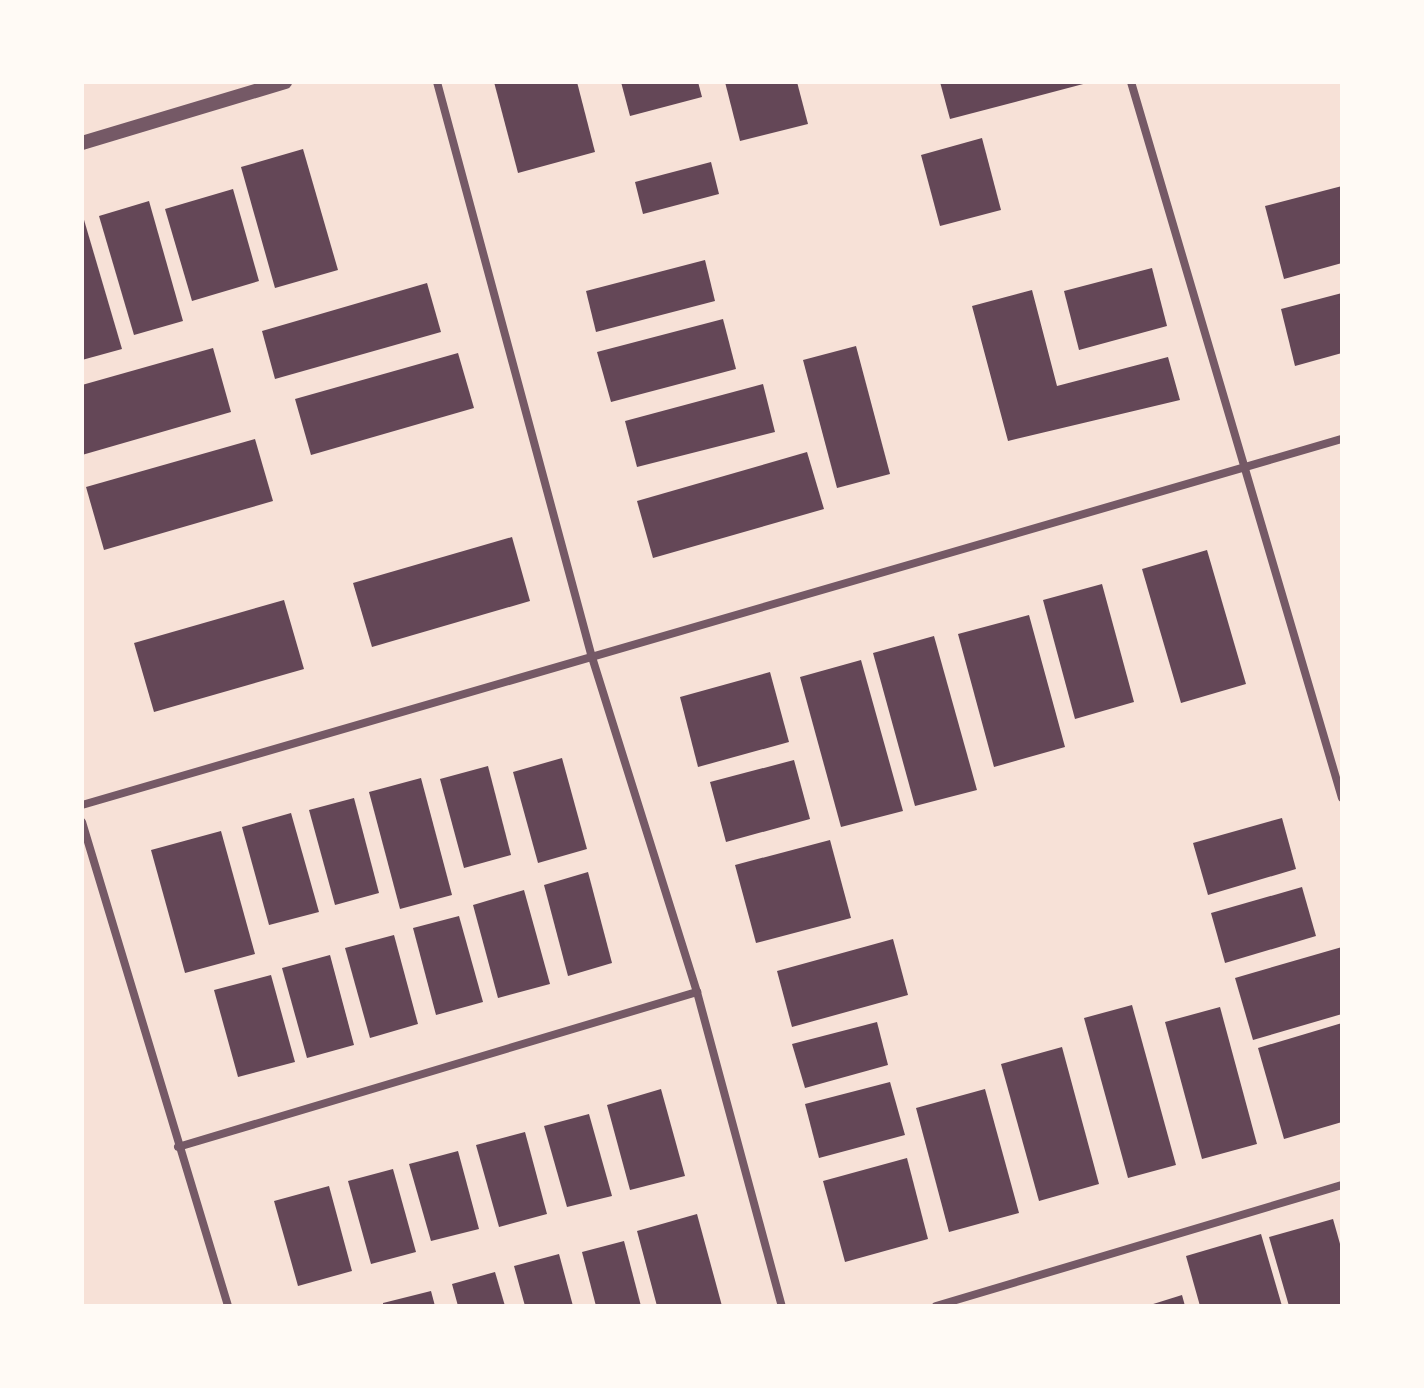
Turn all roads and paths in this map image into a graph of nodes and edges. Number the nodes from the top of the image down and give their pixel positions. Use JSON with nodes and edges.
{"nodes":[{"id":1,"x":285,"y":82,"type":"edge"},
{"id":2,"x":437,"y":82,"type":"edge"},
{"id":3,"x":1131,"y":82,"type":"edge"},
{"id":4,"x":82,"y":143,"type":"edge"},
{"id":5,"x":1342,"y":439,"type":"edge"},
{"id":6,"x":1245,"y":468,"type":"junction"},
{"id":7,"x":591,"y":654,"type":"junction"},
{"id":8,"x":1342,"y":798,"type":"edge"},
{"id":9,"x":82,"y":805,"type":"edge"},
{"id":10,"x":82,"y":822,"type":"edge"},
{"id":11,"x":697,"y":992,"type":"junction"},
{"id":12,"x":178,"y":1147,"type":"junction"},
{"id":13,"x":1342,"y":1185,"type":"edge"},
{"id":14,"x":228,"y":1306,"type":"edge"},
{"id":15,"x":782,"y":1306,"type":"edge"},
{"id":16,"x":936,"y":1306,"type":"edge"}],
"edges":[{"from":1,"to":4,"type":"street"},
{"from":2,"to":7,"type":"street"},
{"from":3,"to":6,"type":"street"},
{"from":5,"to":6,"type":"street"},
{"from":6,"to":7,"type":"street"},
{"from":6,"to":8,"type":"street"},
{"from":7,"to":9,"type":"street"},
{"from":7,"to":11,"type":"street"},
{"from":10,"to":12,"type":"street"},
{"from":11,"to":12,"type":"street"},
{"from":11,"to":15,"type":"street"},
{"from":12,"to":14,"type":"street"},
{"from":13,"to":16,"type":"street"}]}
